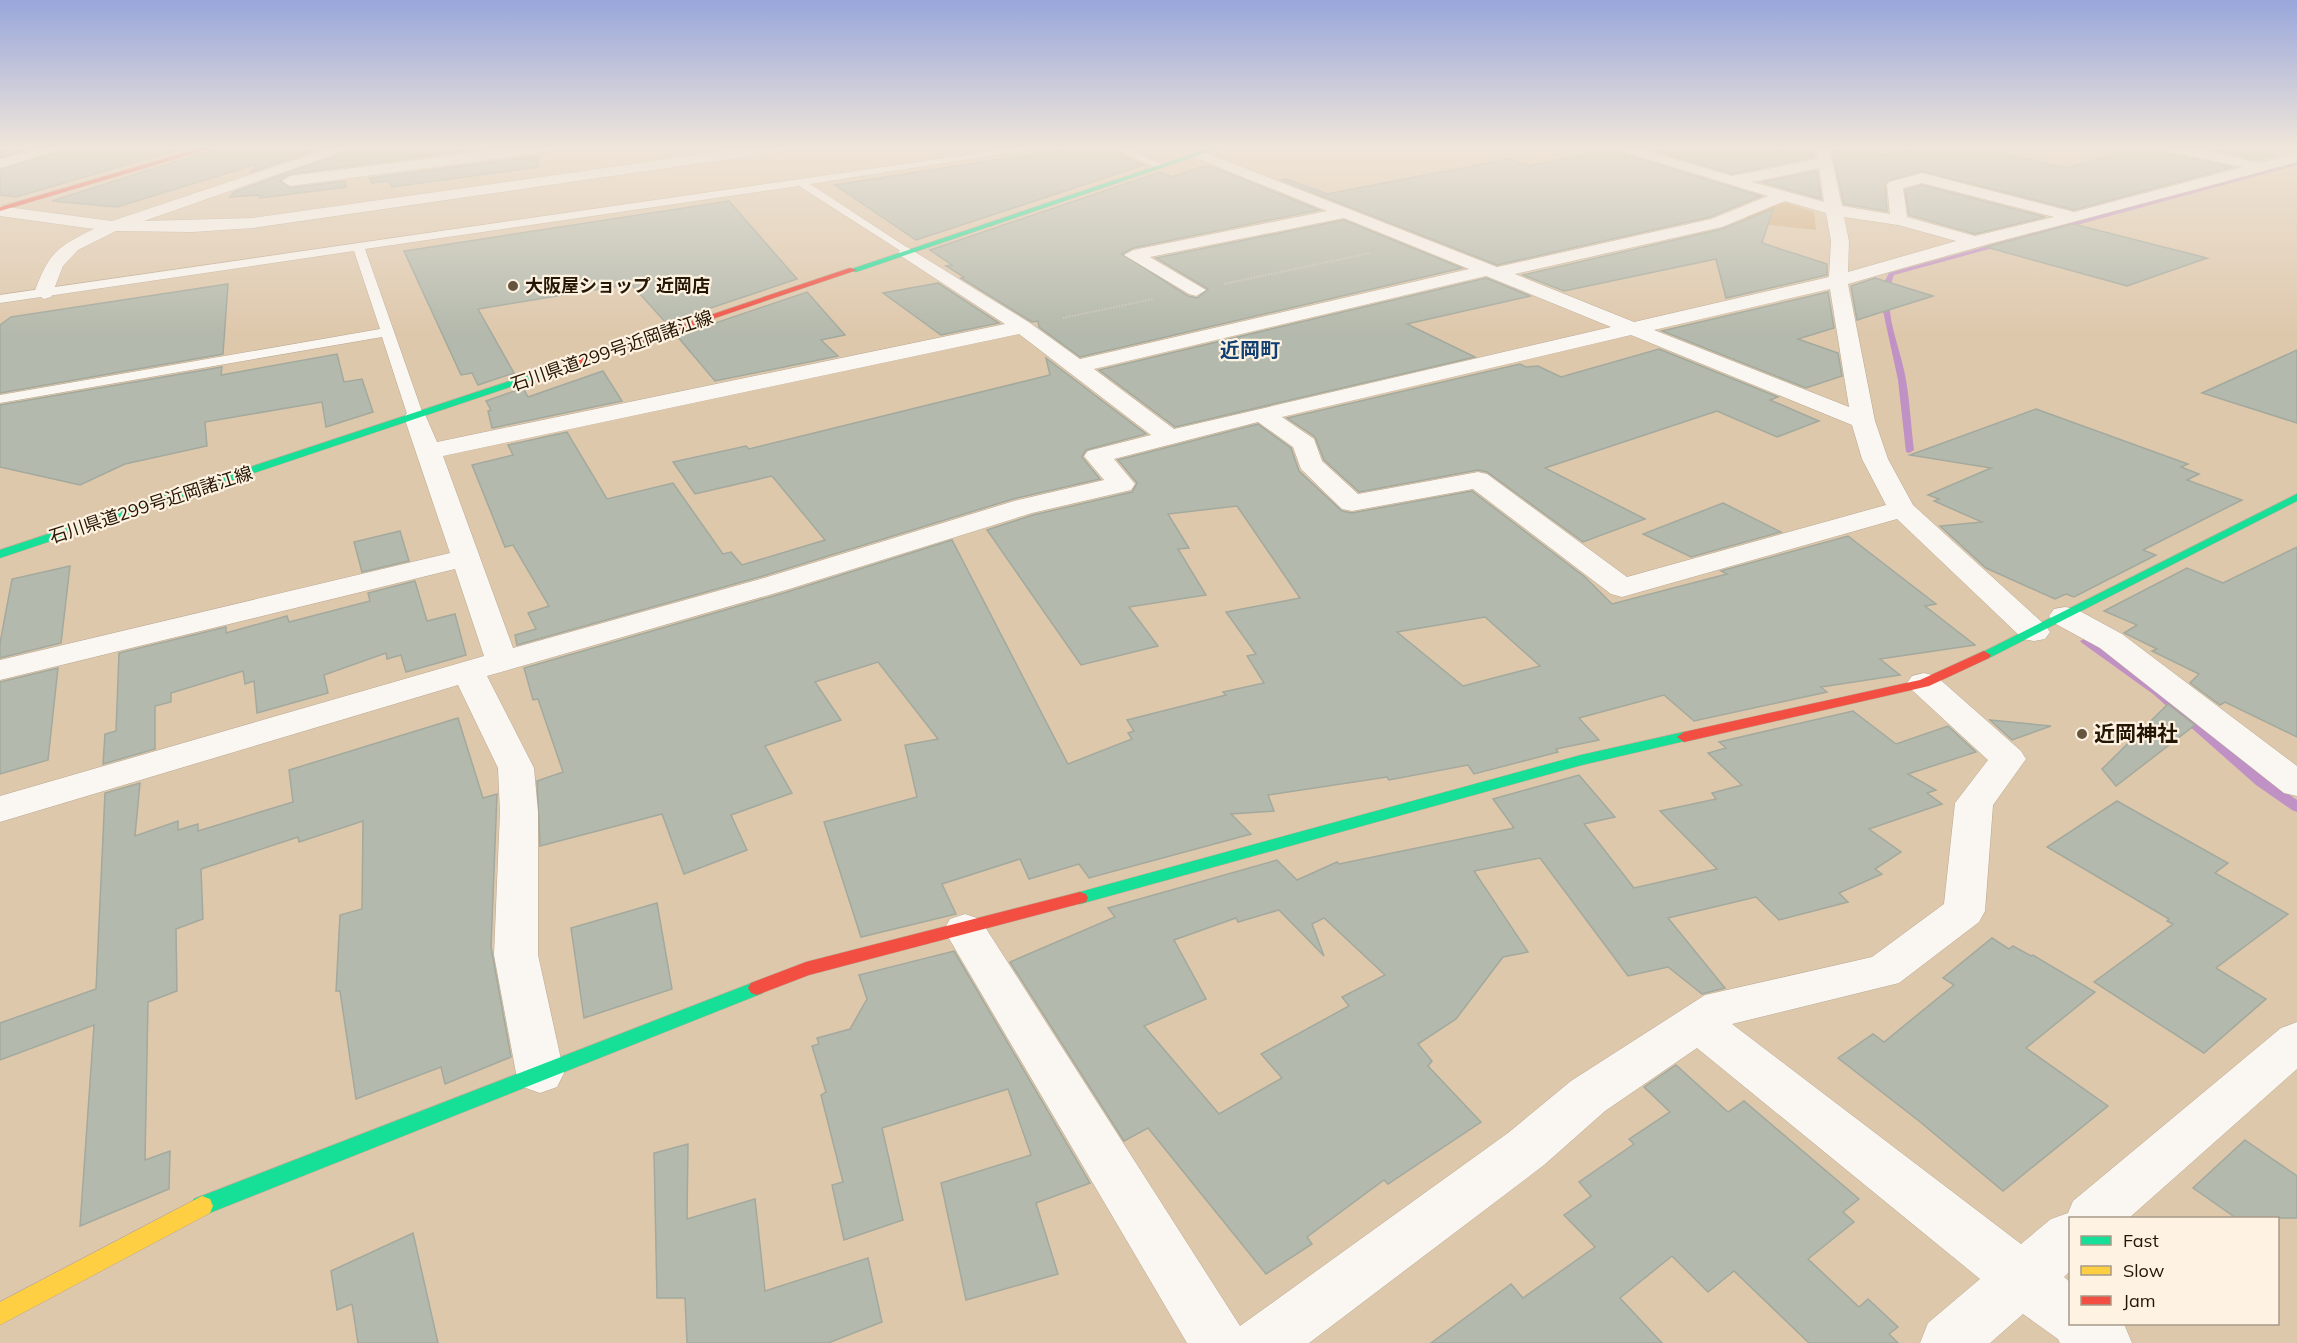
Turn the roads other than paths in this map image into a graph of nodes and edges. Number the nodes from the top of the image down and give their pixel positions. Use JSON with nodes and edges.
{"nodes":[{"id":1,"x":165,"y":209,"type":"edge"},
{"id":2,"x":355,"y":209,"type":"edge"},
{"id":3,"x":627,"y":209,"type":"edge"},
{"id":4,"x":841,"y":209,"type":"edge"},
{"id":5,"x":1034,"y":209,"type":"edge"},
{"id":6,"x":1334,"y":209,"type":"edge"},
{"id":7,"x":1752,"y":209,"type":"edge"},
{"id":8,"x":1829,"y":209,"type":"edge"},
{"id":9,"x":1898,"y":209,"type":"edge"},
{"id":10,"x":2043,"y":209,"type":"edge"},
{"id":11,"x":2104,"y":209,"type":"edge"},
{"id":12,"x":0,"y":210,"type":"edge"},
{"id":13,"x":1834,"y":210,"type":"junction"},
{"id":14,"x":1345,"y":213,"type":"junction"},
{"id":15,"x":2072,"y":216,"type":"junction"},
{"id":16,"x":1899,"y":220,"type":"junction"},
{"id":17,"x":113,"y":226,"type":"junction"},
{"id":18,"x":1975,"y":241,"type":"junction"},
{"id":19,"x":359,"y":248,"type":"junction"},
{"id":20,"x":907,"y":252,"type":"junction"},
{"id":21,"x":1493,"y":272,"type":"junction"},
{"id":22,"x":1838,"y":281,"type":"junction"},
{"id":23,"x":1196,"y":290,"type":"dead end"},
{"id":24,"x":44,"y":293,"type":"junction"},
{"id":25,"x":0,"y":299,"type":"edge"},
{"id":26,"x":1023,"y":327,"type":"junction"},
{"id":27,"x":1634,"y":328,"type":"junction"},
{"id":28,"x":385,"y":332,"type":"junction"},
{"id":29,"x":1076,"y":367,"type":"junction"},
{"id":30,"x":0,"y":399,"type":"edge"},
{"id":31,"x":1262,"y":414,"type":"junction"},
{"id":32,"x":416,"y":417,"type":"junction"},
{"id":33,"x":1863,"y":421,"type":"junction"},
{"id":34,"x":1169,"y":436,"type":"junction"},
{"id":35,"x":428,"y":452,"type":"junction"},
{"id":36,"x":2297,"y":497,"type":"edge"},
{"id":37,"x":1902,"y":509,"type":"junction"},
{"id":38,"x":0,"y":554,"type":"edge"},
{"id":39,"x":465,"y":558,"type":"junction"},
{"id":40,"x":2065,"y":616,"type":"junction"},
{"id":41,"x":2034,"y":632,"type":"junction"},
{"id":42,"x":485,"y":666,"type":"junction"},
{"id":43,"x":0,"y":670,"type":"edge"},
{"id":44,"x":1924,"y":682,"type":"junction"},
{"id":45,"x":2297,"y":784,"type":"edge"},
{"id":46,"x":0,"y":809,"type":"edge"},
{"id":47,"x":965,"y":930,"type":"junction"},
{"id":48,"x":1698,"y":1023,"type":"junction"},
{"id":49,"x":2297,"y":1041,"type":"edge"},
{"id":50,"x":540,"y":1073,"type":"junction"},
{"id":51,"x":2093,"y":1217,"type":"edge"},
{"id":52,"x":2069,"y":1238,"type":"edge"},
{"id":53,"x":2024,"y":1278,"type":"junction"},
{"id":54,"x":0,"y":1314,"type":"edge"},
{"id":55,"x":2069,"y":1315,"type":"edge"},
{"id":56,"x":2082,"y":1325,"type":"edge"},
{"id":57,"x":1219,"y":1343,"type":"edge"},
{"id":58,"x":1262,"y":1343,"type":"edge"},
{"id":59,"x":1948,"y":1343,"type":"edge"},
{"id":60,"x":2104,"y":1343,"type":"edge"}],
"edges":[{"from":1,"to":17,"type":"street"},
{"from":2,"to":17,"type":"street"},
{"from":3,"to":19,"type":"lane"},
{"from":4,"to":20,"type":"lane"},
{"from":5,"to":20,"type":"street","name":"石川県道299号近岡諸江線"},
{"from":6,"to":14,"type":"street"},
{"from":7,"to":21,"type":"street"},
{"from":8,"to":13,"type":"street"},
{"from":9,"to":16,"type":"street"},
{"from":10,"to":15,"type":"street"},
{"from":11,"to":15,"type":"street"},
{"from":12,"to":17,"type":"street"},
{"from":13,"to":16,"type":"street"},
{"from":13,"to":22,"type":"street"},
{"from":14,"to":21,"type":"street"},
{"from":14,"to":23,"type":"street"},
{"from":15,"to":18,"type":"street"},
{"from":16,"to":18,"type":"street"},
{"from":17,"to":24,"type":"street"},
{"from":18,"to":22,"type":"street"},
{"from":19,"to":24,"type":"lane"},
{"from":19,"to":28,"type":"lane"},
{"from":20,"to":26,"type":"street"},
{"from":20,"to":32,"type":"street","name":"石川県道299号近岡諸江線"},
{"from":21,"to":27,"type":"street"},
{"from":21,"to":29,"type":"street"},
{"from":22,"to":27,"type":"street"},
{"from":22,"to":33,"type":"street"},
{"from":24,"to":25,"type":"lane"},
{"from":26,"to":29,"type":"street"},
{"from":26,"to":35,"type":"street"},
{"from":27,"to":31,"type":"street"},
{"from":27,"to":33,"type":"street"},
{"from":28,"to":30,"type":"lane"},
{"from":28,"to":32,"type":"lane"},
{"from":29,"to":34,"type":"street"},
{"from":31,"to":34,"type":"street"},
{"from":31,"to":37,"type":"street"},
{"from":32,"to":35,"type":"street"},
{"from":32,"to":38,"type":"street","name":"石川県道299号近岡諸江線"},
{"from":33,"to":37,"type":"street"},
{"from":34,"to":42,"type":"street"},
{"from":35,"to":39,"type":"street"},
{"from":36,"to":40,"type":"street"},
{"from":37,"to":41,"type":"street"},
{"from":39,"to":42,"type":"street"},
{"from":39,"to":43,"type":"street"},
{"from":40,"to":41,"type":"street"},
{"from":40,"to":45,"type":"street"},
{"from":41,"to":44,"type":"street"},
{"from":42,"to":46,"type":"street"},
{"from":42,"to":50,"type":"street"},
{"from":44,"to":47,"type":"street"},
{"from":44,"to":48,"type":"street"},
{"from":47,"to":50,"type":"street"},
{"from":47,"to":57,"type":"street"},
{"from":48,"to":53,"type":"street"},
{"from":48,"to":58,"type":"street"},
{"from":49,"to":51,"type":"street"},
{"from":50,"to":54,"type":"street"},
{"from":52,"to":53,"type":"street"},
{"from":53,"to":55,"type":"street"},
{"from":53,"to":59,"type":"street"},
{"from":56,"to":60,"type":"street"}]}
